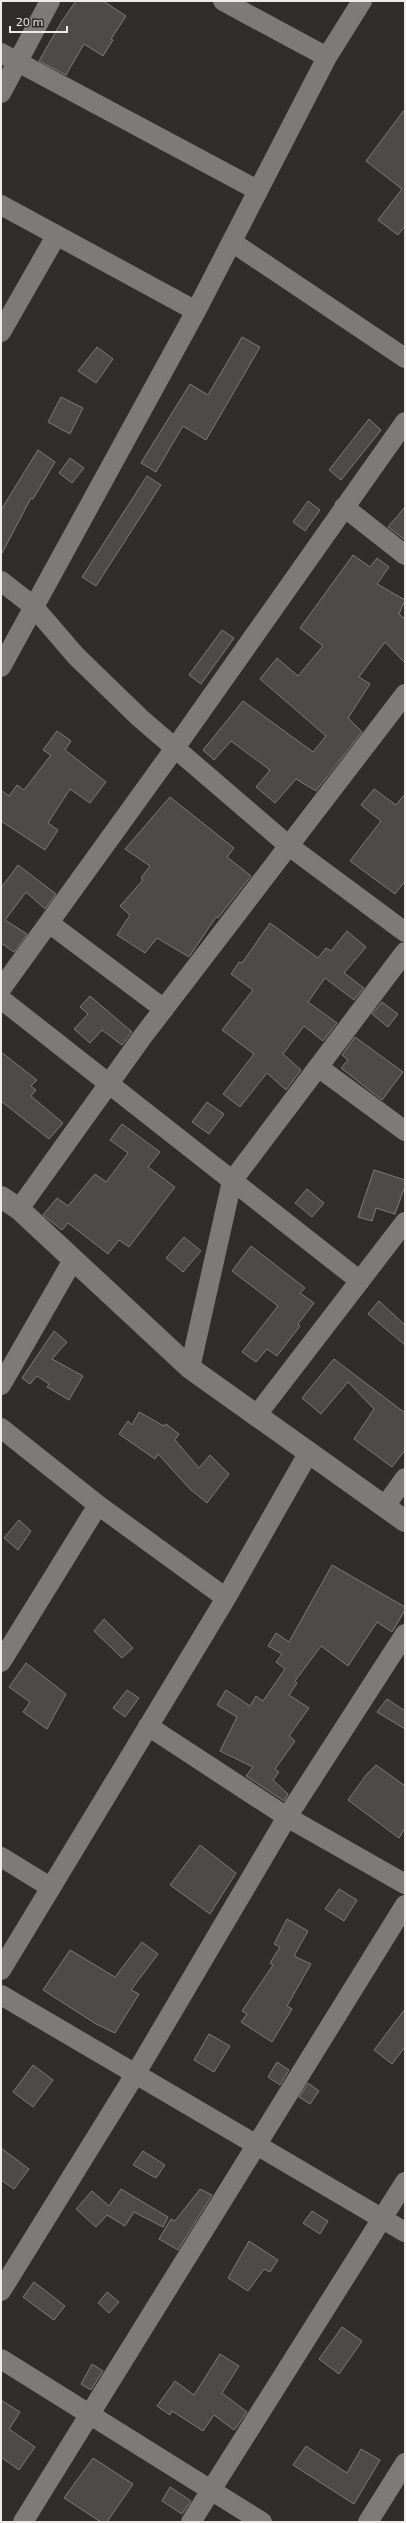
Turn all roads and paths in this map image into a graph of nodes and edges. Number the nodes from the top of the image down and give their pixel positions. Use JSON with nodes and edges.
{"nodes":[{"id":1,"x":50,"y":1,"type":"edge"},
{"id":2,"x":223,"y":1,"type":"edge"},
{"id":3,"x":362,"y":1,"type":"edge"},
{"id":4,"x":327,"y":57,"type":"junction"},
{"id":5,"x":9,"y":58,"type":"edge"},
{"id":6,"x":1,"y":93,"type":"edge"},
{"id":7,"x":257,"y":190,"type":"junction"},
{"id":8,"x":1,"y":205,"type":"edge"},
{"id":9,"x":56,"y":236,"type":"junction"},
{"id":10,"x":232,"y":242,"type":"junction"},
{"id":11,"x":196,"y":311,"type":"junction"},
{"id":12,"x":1,"y":332,"type":"edge"},
{"id":13,"x":405,"y":358,"type":"edge"},
{"id":14,"x":405,"y":422,"type":"edge"},
{"id":15,"x":344,"y":507,"type":"junction"},
{"id":16,"x":405,"y":555,"type":"edge"},
{"id":17,"x":1,"y":581,"type":"edge"},
{"id":18,"x":33,"y":606,"type":"junction"},
{"id":19,"x":1,"y":667,"type":"edge"},
{"id":20,"x":405,"y":694,"type":"edge"},
{"id":21,"x":175,"y":748,"type":"junction"},
{"id":22,"x":289,"y":846,"type":"junction"},
{"id":23,"x":49,"y":923,"type":"junction"},
{"id":24,"x":405,"y":932,"type":"edge"},
{"id":25,"x":405,"y":952,"type":"edge"},
{"id":26,"x":1,"y":989,"type":"edge"},
{"id":27,"x":1,"y":999,"type":"edge"},
{"id":28,"x":164,"y":1009,"type":"junction"},
{"id":29,"x":318,"y":1067,"type":"junction"},
{"id":30,"x":108,"y":1084,"type":"junction"},
{"id":31,"x":405,"y":1131,"type":"edge"},
{"id":32,"x":232,"y":1181,"type":"junction"},
{"id":33,"x":1,"y":1197,"type":"edge"},
{"id":34,"x":19,"y":1209,"type":"junction"},
{"id":35,"x":405,"y":1222,"type":"edge"},
{"id":36,"x":73,"y":1260,"type":"junction"},
{"id":37,"x":360,"y":1281,"type":"junction"},
{"id":38,"x":190,"y":1368,"type":"junction"},
{"id":39,"x":1,"y":1385,"type":"edge"},
{"id":40,"x":256,"y":1416,"type":"junction"},
{"id":41,"x":1,"y":1428,"type":"edge"},
{"id":42,"x":309,"y":1452,"type":"junction"},
{"id":43,"x":405,"y":1478,"type":"edge"},
{"id":44,"x":98,"y":1506,"type":"junction"},
{"id":45,"x":385,"y":1506,"type":"junction"},
{"id":46,"x":405,"y":1521,"type":"edge"},
{"id":47,"x":226,"y":1598,"type":"junction"},
{"id":48,"x":405,"y":1634,"type":"edge"},
{"id":49,"x":1,"y":1662,"type":"edge"},
{"id":50,"x":148,"y":1726,"type":"junction"},
{"id":51,"x":287,"y":1817,"type":"junction"},
{"id":52,"x":1,"y":1857,"type":"edge"},
{"id":53,"x":405,"y":1884,"type":"edge"},
{"id":54,"x":50,"y":1887,"type":"junction"},
{"id":55,"x":405,"y":1905,"type":"edge"},
{"id":56,"x":1,"y":1970,"type":"edge"},
{"id":57,"x":1,"y":1995,"type":"edge"},
{"id":58,"x":136,"y":2073,"type":"junction"},
{"id":59,"x":256,"y":2145,"type":"junction"},
{"id":60,"x":405,"y":2182,"type":"edge"},
{"id":61,"x":384,"y":2219,"type":"junction"},
{"id":62,"x":405,"y":2232,"type":"edge"},
{"id":63,"x":1,"y":2291,"type":"edge"},
{"id":64,"x":1,"y":2359,"type":"edge"},
{"id":65,"x":90,"y":2413,"type":"junction"},
{"id":66,"x":405,"y":2463,"type":"edge"},
{"id":67,"x":211,"y":2490,"type":"junction"},
{"id":68,"x":23,"y":2522,"type":"edge"},
{"id":69,"x":191,"y":2522,"type":"edge"},
{"id":70,"x":262,"y":2522,"type":"edge"},
{"id":71,"x":368,"y":2522,"type":"edge"}],
"edges":[{"from":1,"to":5,"type":"street"},
{"from":2,"to":4,"type":"street"},
{"from":3,"to":4,"type":"street"},
{"from":4,"to":7,"type":"street"},
{"from":5,"to":6,"type":"street"},
{"from":5,"to":7,"type":"street"},
{"from":7,"to":10,"type":"street"},
{"from":8,"to":9,"type":"street"},
{"from":9,"to":11,"type":"street"},
{"from":9,"to":12,"type":"street"},
{"from":10,"to":11,"type":"street"},
{"from":10,"to":13,"type":"street"},
{"from":11,"to":18,"type":"street"},
{"from":14,"to":15,"type":"street"},
{"from":15,"to":16,"type":"street"},
{"from":15,"to":21,"type":"street"},
{"from":17,"to":18,"type":"street"},
{"from":18,"to":19,"type":"street"},
{"from":18,"to":21,"type":"street"},
{"from":20,"to":22,"type":"street"},
{"from":21,"to":22,"type":"street"},
{"from":21,"to":23,"type":"street"},
{"from":22,"to":24,"type":"street"},
{"from":22,"to":28,"type":"street"},
{"from":23,"to":26,"type":"street"},
{"from":23,"to":28,"type":"street"},
{"from":25,"to":29,"type":"street"},
{"from":27,"to":30,"type":"street"},
{"from":28,"to":30,"type":"street"},
{"from":29,"to":31,"type":"street"},
{"from":29,"to":32,"type":"street"},
{"from":30,"to":32,"type":"street"},
{"from":30,"to":34,"type":"street"},
{"from":32,"to":37,"type":"street"},
{"from":32,"to":38,"type":"street"},
{"from":33,"to":34,"type":"street"},
{"from":34,"to":36,"type":"street"},
{"from":35,"to":37,"type":"street"},
{"from":36,"to":38,"type":"street"},
{"from":36,"to":39,"type":"street"},
{"from":37,"to":40,"type":"street"},
{"from":38,"to":40,"type":"street"},
{"from":40,"to":42,"type":"street"},
{"from":41,"to":44,"type":"street"},
{"from":42,"to":45,"type":"street"},
{"from":42,"to":47,"type":"street"},
{"from":43,"to":45,"type":"street"},
{"from":44,"to":47,"type":"street"},
{"from":44,"to":49,"type":"street"},
{"from":45,"to":46,"type":"street"},
{"from":47,"to":50,"type":"street"},
{"from":48,"to":51,"type":"street"},
{"from":50,"to":51,"type":"street"},
{"from":50,"to":54,"type":"street"},
{"from":51,"to":53,"type":"street"},
{"from":51,"to":58,"type":"street"},
{"from":52,"to":54,"type":"street"},
{"from":54,"to":56,"type":"street"},
{"from":55,"to":59,"type":"street"},
{"from":57,"to":58,"type":"street"},
{"from":58,"to":59,"type":"street"},
{"from":58,"to":63,"type":"street"},
{"from":59,"to":61,"type":"street"},
{"from":59,"to":65,"type":"street"},
{"from":60,"to":61,"type":"street"},
{"from":61,"to":62,"type":"street"},
{"from":61,"to":67,"type":"street"},
{"from":64,"to":65,"type":"street"},
{"from":65,"to":67,"type":"street"},
{"from":65,"to":68,"type":"street"},
{"from":66,"to":71,"type":"street"},
{"from":67,"to":69,"type":"street"},
{"from":67,"to":70,"type":"street"}]}
